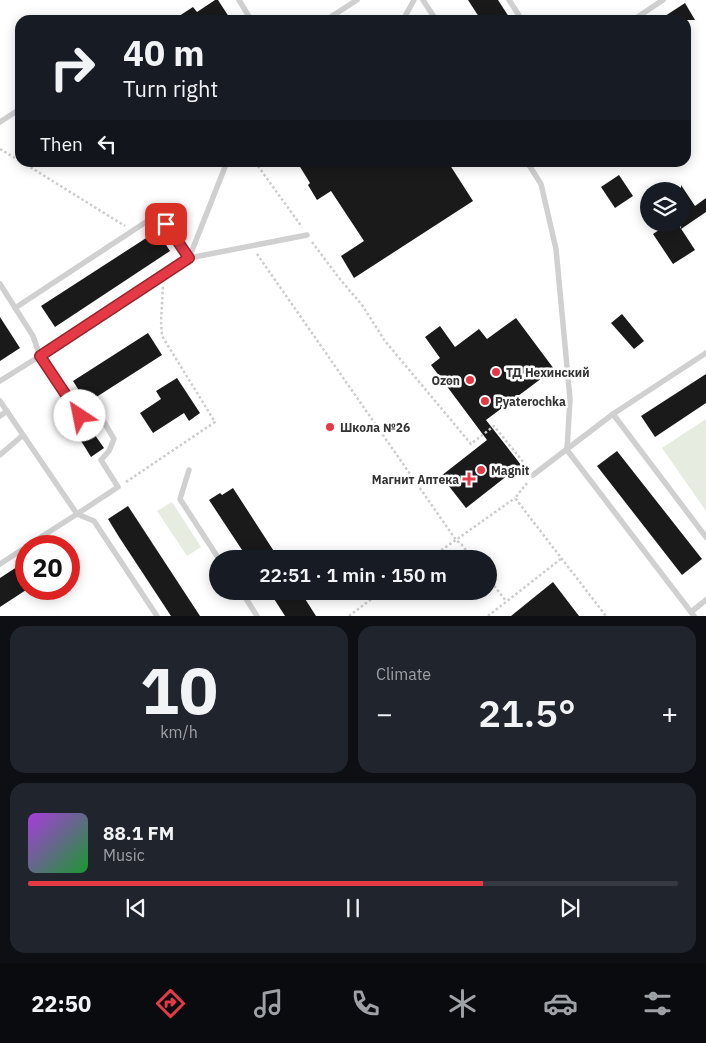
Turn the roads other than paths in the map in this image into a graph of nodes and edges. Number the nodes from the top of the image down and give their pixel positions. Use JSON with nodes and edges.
{"nodes":[{"id":1,"x":239,"y":0,"type":"edge"},
{"id":2,"x":357,"y":0,"type":"edge"},
{"id":3,"x":414,"y":0,"type":"edge"},
{"id":4,"x":423,"y":0,"type":"edge"},
{"id":5,"x":509,"y":0,"type":"edge"},
{"id":6,"x":663,"y":0,"type":"edge"},
{"id":7,"x":248,"y":15,"type":"edge"},
{"id":8,"x":334,"y":15,"type":"edge"},
{"id":9,"x":406,"y":15,"type":"edge"},
{"id":10,"x":433,"y":15,"type":"edge"},
{"id":11,"x":519,"y":15,"type":"edge"},
{"id":12,"x":640,"y":15,"type":"edge"},
{"id":13,"x":15,"y":112,"type":"edge"},
{"id":14,"x":0,"y":122,"type":"edge"},
{"id":15,"x":225,"y":167,"type":"edge"},
{"id":16,"x":530,"y":167,"type":"edge"},
{"id":17,"x":307,"y":235,"type":"road end"},
{"id":18,"x":189,"y":258,"type":"junction"},
{"id":19,"x":0,"y":284,"type":"edge"},
{"id":20,"x":15,"y":308,"type":"junction"},
{"id":21,"x":706,"y":353,"type":"edge"},
{"id":22,"x":40,"y":356,"type":"junction"},
{"id":23,"x":0,"y":381,"type":"edge"},
{"id":24,"x":0,"y":402,"type":"edge"},
{"id":25,"x":7,"y":411,"type":"junction"},
{"id":26,"x":613,"y":414,"type":"junction"},
{"id":27,"x":0,"y":416,"type":"edge"},
{"id":28,"x":23,"y":435,"type":"junction"},
{"id":29,"x":567,"y":450,"type":"junction"},
{"id":30,"x":0,"y":455,"type":"edge"},
{"id":31,"x":189,"y":470,"type":"dead end"},
{"id":32,"x":534,"y":475,"type":"road end"},
{"id":33,"x":77,"y":514,"type":"junction"},
{"id":34,"x":45,"y":535,"type":"edge"},
{"id":35,"x":706,"y":537,"type":"edge"},
{"id":36,"x":213,"y":550,"type":"edge"},
{"id":37,"x":15,"y":555,"type":"edge"},
{"id":38,"x":0,"y":564,"type":"edge"},
{"id":39,"x":247,"y":600,"type":"edge"},
{"id":40,"x":706,"y":600,"type":"edge"},
{"id":41,"x":692,"y":614,"type":"edge"},
{"id":42,"x":157,"y":616,"type":"edge"},
{"id":43,"x":257,"y":616,"type":"edge"}],
"edges":[{"from":1,"to":7,"type":"lane"},
{"from":2,"to":8,"type":"lane"},
{"from":3,"to":9,"type":"lane"},
{"from":4,"to":10,"type":"lane"},
{"from":5,"to":11,"type":"lane"},
{"from":6,"to":12,"type":"lane"},
{"from":13,"to":14,"type":"lane"},
{"from":15,"to":18,"type":"lane"},
{"from":16,"to":29,"type":"lane"},
{"from":17,"to":18,"type":"lane"},
{"from":18,"to":20,"type":"lane"},
{"from":18,"to":22,"type":"lane"},
{"from":19,"to":20,"type":"lane"},
{"from":20,"to":22,"type":"lane"},
{"from":21,"to":26,"type":"lane"},
{"from":22,"to":23,"type":"lane"},
{"from":22,"to":33,"type":"lane"},
{"from":24,"to":25,"type":"lane"},
{"from":25,"to":27,"type":"lane"},
{"from":25,"to":28,"type":"lane"},
{"from":26,"to":29,"type":"lane"},
{"from":26,"to":35,"type":"lane"},
{"from":28,"to":30,"type":"lane"},
{"from":28,"to":33,"type":"lane"},
{"from":29,"to":32,"type":"lane"},
{"from":29,"to":41,"type":"lane"},
{"from":31,"to":36,"type":"lane"},
{"from":33,"to":34,"type":"lane"},
{"from":33,"to":42,"type":"lane"},
{"from":37,"to":38,"type":"lane"},
{"from":39,"to":43,"type":"lane"},
{"from":40,"to":41,"type":"lane"}]}
